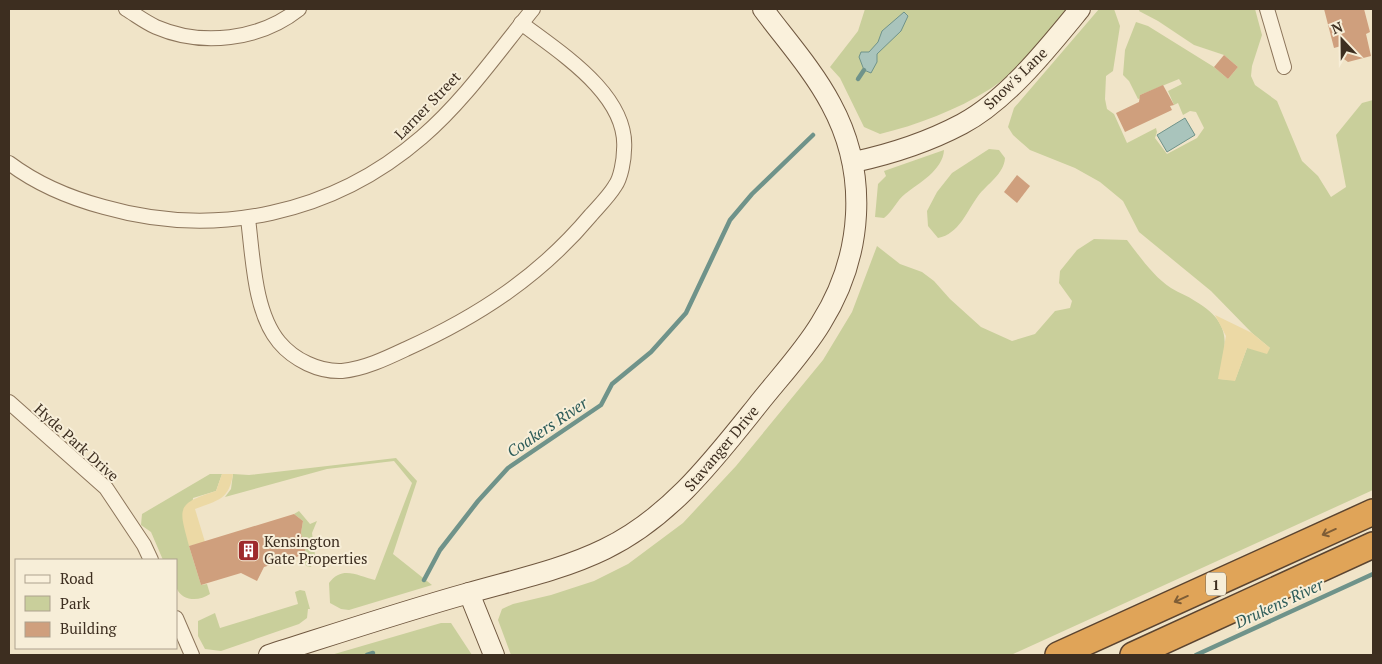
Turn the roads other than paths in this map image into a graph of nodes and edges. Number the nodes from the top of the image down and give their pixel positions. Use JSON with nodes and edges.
{"nodes":[{"id":1,"x":126,"y":9,"type":"edge"},
{"id":2,"x":299,"y":9,"type":"edge"},
{"id":3,"x":533,"y":9,"type":"edge"},
{"id":4,"x":763,"y":9,"type":"edge"},
{"id":5,"x":1080,"y":9,"type":"edge"},
{"id":6,"x":1267,"y":9,"type":"edge"},
{"id":7,"x":521,"y":23,"type":"junction"},
{"id":8,"x":1284,"y":68,"type":"dead end"},
{"id":9,"x":854,"y":162,"type":"junction"},
{"id":10,"x":9,"y":163,"type":"edge"},
{"id":11,"x":248,"y":219,"type":"junction"},
{"id":12,"x":9,"y":402,"type":"edge"},
{"id":13,"x":1373,"y":512,"type":"edge"},
{"id":14,"x":1373,"y":545,"type":"edge"},
{"id":15,"x":151,"y":559,"type":"edge"},
{"id":16,"x":469,"y":593,"type":"junction"},
{"id":17,"x":178,"y":623,"type":"edge"},
{"id":18,"x":192,"y":655,"type":"edge"},
{"id":19,"x":268,"y":655,"type":"edge"},
{"id":20,"x":494,"y":655,"type":"edge"},
{"id":21,"x":1058,"y":655,"type":"edge"},
{"id":22,"x":1133,"y":655,"type":"edge"}],
"edges":[{"from":1,"to":2,"type":"street"},
{"from":3,"to":7,"type":"street","name":"Larner Street"},
{"from":4,"to":9,"type":"street","name":"Stavanger Drive"},
{"from":5,"to":9,"type":"street","name":"Snow's Lane"},
{"from":6,"to":8,"type":"street"},
{"from":7,"to":11,"type":"street","name":"Larner Street"},
{"from":7,"to":11,"type":"street"},
{"from":9,"to":16,"type":"street","name":"Stavanger Drive"},
{"from":10,"to":11,"type":"street","name":"Larner Street"},
{"from":12,"to":15,"type":"street","name":"Hyde Park Drive"},
{"from":13,"to":21,"type":"highway","number":"1","one_way":true},
{"from":14,"to":22,"type":"highway","number":"1"},
{"from":16,"to":19,"type":"street","name":"Stavanger Drive"},
{"from":16,"to":20,"type":"street"},
{"from":17,"to":18,"type":"street"}]}
